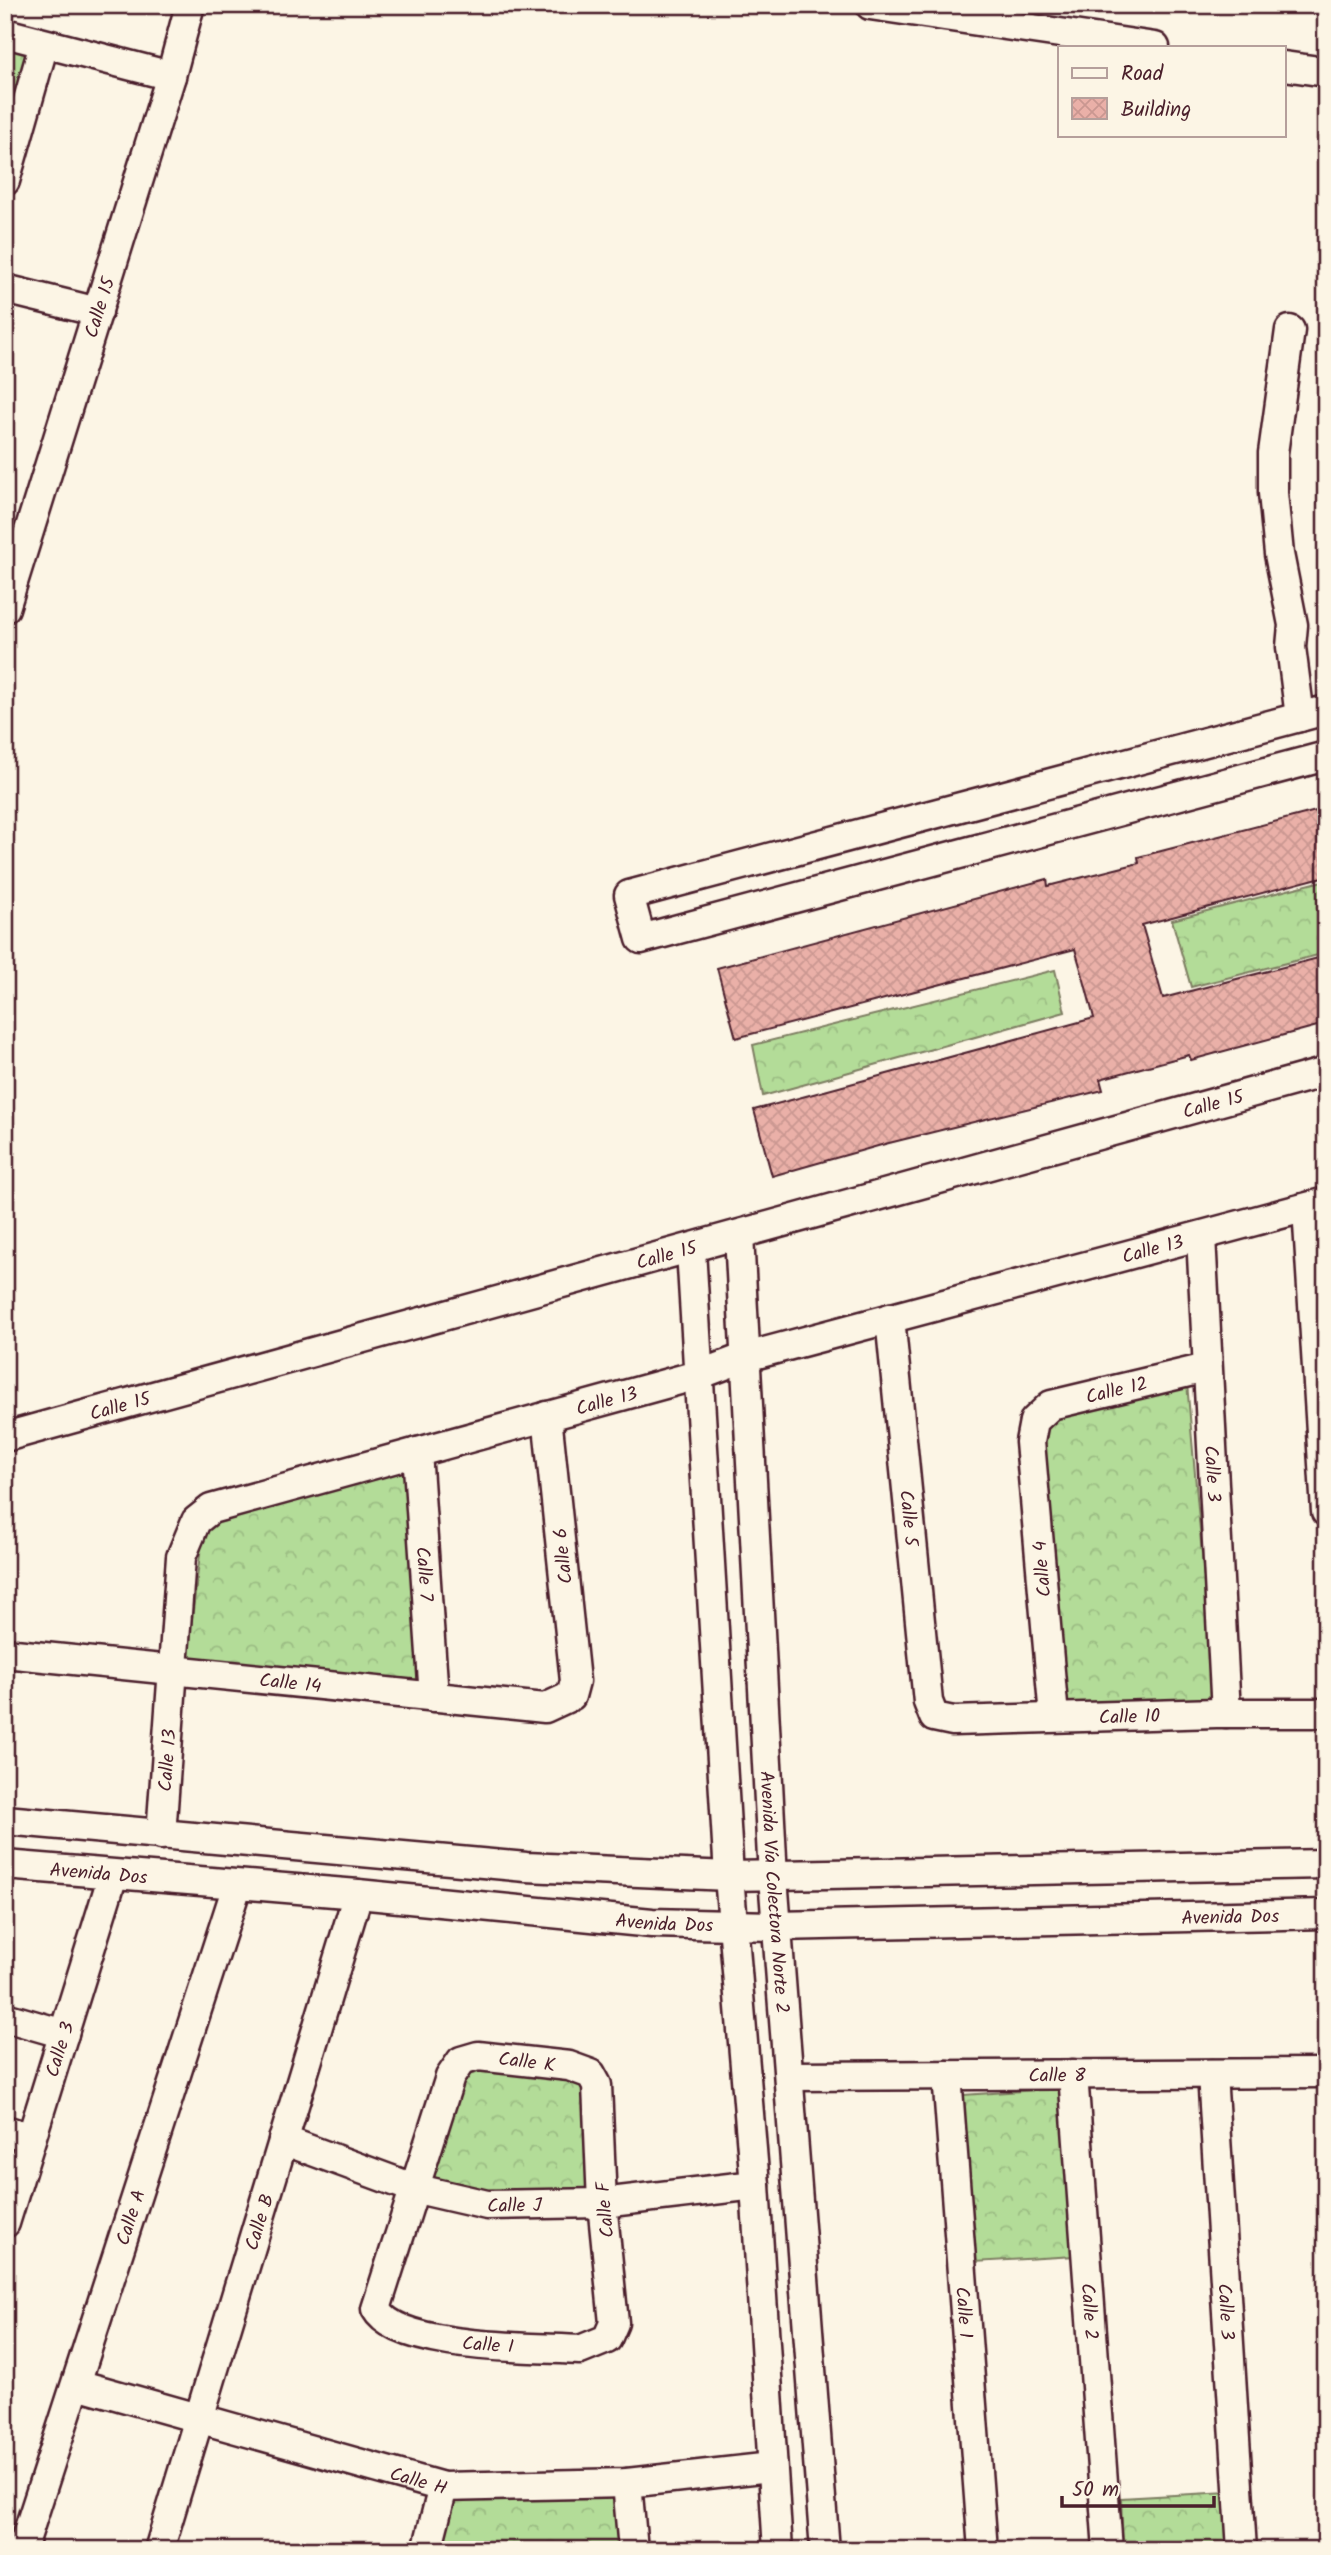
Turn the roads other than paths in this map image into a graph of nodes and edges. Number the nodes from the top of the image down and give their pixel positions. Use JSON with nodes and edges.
{"nodes":[{"id":1,"x":190,"y":5,"type":"edge"},
{"id":2,"x":870,"y":5,"type":"edge"},
{"id":3,"x":1001,"y":15,"type":"edge"},
{"id":4,"x":5,"y":33,"type":"edge"},
{"id":5,"x":44,"y":44,"type":"junction"},
{"id":6,"x":1150,"y":46,"type":"edge"},
{"id":7,"x":1286,"y":66,"type":"edge"},
{"id":8,"x":1326,"y":72,"type":"edge"},
{"id":9,"x":171,"y":76,"type":"junction"},
{"id":10,"x":8,"y":164,"type":"edge"},
{"id":11,"x":5,"y":289,"type":"edge"},
{"id":12,"x":98,"y":312,"type":"junction"},
{"id":13,"x":1290,"y":330,"type":"dead end"},
{"id":14,"x":5,"y":608,"type":"edge"},
{"id":15,"x":1313,"y":713,"type":"edge"},
{"id":16,"x":1326,"y":756,"type":"edge"},
{"id":17,"x":672,"y":884,"type":"junction"},
{"id":18,"x":684,"y":929,"type":"junction"},
{"id":19,"x":1326,"y":1072,"type":"edge"},
{"id":20,"x":1316,"y":1205,"type":"edge"},
{"id":21,"x":739,"y":1235,"type":"junction"},
{"id":22,"x":1201,"y":1236,"type":"junction"},
{"id":23,"x":691,"y":1250,"type":"junction"},
{"id":24,"x":890,"y":1318,"type":"junction"},
{"id":25,"x":746,"y":1357,"type":"junction"},
{"id":26,"x":1206,"y":1368,"type":"junction"},
{"id":27,"x":701,"y":1374,"type":"junction"},
{"id":28,"x":547,"y":1416,"type":"junction"},
{"id":29,"x":1034,"y":1421,"type":"joint"},
{"id":30,"x":5,"y":1437,"type":"edge"},
{"id":31,"x":417,"y":1452,"type":"junction"},
{"id":32,"x":1326,"y":1512,"type":"edge"},
{"id":33,"x":5,"y":1653,"type":"edge"},
{"id":34,"x":175,"y":1671,"type":"junction"},
{"id":35,"x":571,"y":1696,"type":"joint"},
{"id":36,"x":434,"y":1697,"type":"junction"},
{"id":37,"x":1226,"y":1713,"type":"junction"},
{"id":38,"x":1326,"y":1713,"type":"edge"},
{"id":39,"x":934,"y":1717,"type":"joint"},
{"id":40,"x":1054,"y":1717,"type":"junction"},
{"id":41,"x":5,"y":1820,"type":"edge"},
{"id":42,"x":161,"y":1835,"type":"junction"},
{"id":43,"x":1326,"y":1864,"type":"edge"},
{"id":44,"x":5,"y":1865,"type":"edge"},
{"id":45,"x":113,"y":1875,"type":"junction"},
{"id":46,"x":729,"y":1876,"type":"junction"},
{"id":47,"x":773,"y":1877,"type":"junction"},
{"id":48,"x":237,"y":1886,"type":"junction"},
{"id":49,"x":358,"y":1894,"type":"junction"},
{"id":50,"x":1326,"y":1914,"type":"edge"},
{"id":51,"x":733,"y":1925,"type":"junction"},
{"id":52,"x":777,"y":1926,"type":"junction"},
{"id":53,"x":5,"y":2017,"type":"edge"},
{"id":54,"x":64,"y":2035,"type":"junction"},
{"id":55,"x":1326,"y":2073,"type":"edge"},
{"id":56,"x":591,"y":2074,"type":"joint"},
{"id":57,"x":1073,"y":2074,"type":"junction"},
{"id":58,"x":1212,"y":2074,"type":"junction"},
{"id":59,"x":947,"y":2075,"type":"junction"},
{"id":60,"x":789,"y":2076,"type":"junction"},
{"id":61,"x":18,"y":2134,"type":"edge"},
{"id":62,"x":283,"y":2140,"type":"junction"},
{"id":63,"x":755,"y":2185,"type":"junction"},
{"id":64,"x":413,"y":2188,"type":"junction"},
{"id":65,"x":602,"y":2203,"type":"junction"},
{"id":66,"x":5,"y":2223,"type":"edge"},
{"id":67,"x":601,"y":2342,"type":"joint"},
{"id":68,"x":77,"y":2384,"type":"junction"},
{"id":69,"x":198,"y":2419,"type":"junction"},
{"id":70,"x":772,"y":2467,"type":"junction"},
{"id":71,"x":627,"y":2483,"type":"junction"},
{"id":72,"x":443,"y":2487,"type":"junction"},
{"id":73,"x":22,"y":2550,"type":"edge"},
{"id":74,"x":159,"y":2550,"type":"edge"},
{"id":75,"x":427,"y":2550,"type":"edge"},
{"id":76,"x":633,"y":2550,"type":"edge"},
{"id":77,"x":778,"y":2550,"type":"edge"},
{"id":78,"x":825,"y":2550,"type":"edge"},
{"id":79,"x":983,"y":2550,"type":"edge"},
{"id":80,"x":1108,"y":2550,"type":"edge"},
{"id":81,"x":1242,"y":2550,"type":"edge"}],
"edges":[{"from":1,"to":9,"type":"street","name":"Calle 15"},
{"from":2,"to":3,"type":"street"},
{"from":3,"to":6,"type":"street"},
{"from":4,"to":5,"type":"street"},
{"from":5,"to":9,"type":"street"},
{"from":5,"to":10,"type":"street"},
{"from":7,"to":8,"type":"street"},
{"from":9,"to":12,"type":"street","name":"Calle 15"},
{"from":11,"to":12,"type":"street"},
{"from":12,"to":14,"type":"street","name":"Calle 15"},
{"from":13,"to":15,"type":"street"},
{"from":15,"to":17,"type":"street"},
{"from":16,"to":18,"type":"street"},
{"from":17,"to":18,"type":"street"},
{"from":17,"to":18,"type":"street"},
{"from":19,"to":21,"type":"street","name":"Calle 15"},
{"from":20,"to":22,"type":"street","name":"Calle 13"},
{"from":20,"to":32,"type":"street"},
{"from":21,"to":23,"type":"street","name":"Calle 15"},
{"from":21,"to":25,"type":"street","name":"Avenida Vía Colectora Norte 2"},
{"from":22,"to":24,"type":"street","name":"Calle 13"},
{"from":22,"to":26,"type":"street","name":"Calle 3"},
{"from":23,"to":27,"type":"street"},
{"from":23,"to":30,"type":"street","name":"Calle 15"},
{"from":24,"to":25,"type":"street","name":"Calle 13"},
{"from":24,"to":39,"type":"street","name":"Calle 5"},
{"from":25,"to":27,"type":"street","name":"Calle 13"},
{"from":25,"to":47,"type":"street","name":"Avenida Vía Colectora Norte 2"},
{"from":26,"to":29,"type":"street","name":"Calle 12"},
{"from":26,"to":37,"type":"street","name":"Calle 3"},
{"from":27,"to":28,"type":"street","name":"Calle 13"},
{"from":27,"to":46,"type":"street"},
{"from":28,"to":31,"type":"street","name":"Calle 13"},
{"from":28,"to":35,"type":"street","name":"Calle 6"},
{"from":29,"to":40,"type":"street","name":"Calle 4"},
{"from":31,"to":34,"type":"street","name":"Calle 13"},
{"from":31,"to":36,"type":"street","name":"Calle 7"},
{"from":33,"to":34,"type":"street","name":"Calle 14"},
{"from":34,"to":36,"type":"street","name":"Calle 14"},
{"from":34,"to":42,"type":"street","name":"Calle 13"},
{"from":35,"to":36,"type":"street","name":"Calle 14"},
{"from":37,"to":38,"type":"street","name":"Calle 10"},
{"from":37,"to":40,"type":"street","name":"Calle 10"},
{"from":39,"to":40,"type":"street","name":"Calle 10"},
{"from":41,"to":42,"type":"street"},
{"from":42,"to":46,"type":"street"},
{"from":43,"to":47,"type":"street"},
{"from":44,"to":45,"type":"street","name":"Avenida Dos"},
{"from":45,"to":48,"type":"street","name":"Avenida Dos"},
{"from":45,"to":54,"type":"street","name":"Calle 3"},
{"from":46,"to":47,"type":"street"},
{"from":46,"to":51,"type":"street"},
{"from":47,"to":52,"type":"street","name":"Avenida Vía Colectora Norte 2"},
{"from":48,"to":49,"type":"street","name":"Avenida Dos"},
{"from":48,"to":68,"type":"street","name":"Calle A"},
{"from":49,"to":51,"type":"street","name":"Avenida Dos"},
{"from":49,"to":62,"type":"street","name":"Calle B"},
{"from":50,"to":52,"type":"street","name":"Avenida Dos"},
{"from":51,"to":52,"type":"street","name":"Avenida Dos"},
{"from":51,"to":63,"type":"street"},
{"from":52,"to":60,"type":"street","name":"Avenida Vía Colectora Norte 2"},
{"from":53,"to":54,"type":"street"},
{"from":54,"to":61,"type":"street","name":"Calle 3"},
{"from":55,"to":58,"type":"street","name":"Calle 8"},
{"from":56,"to":64,"type":"street","name":"Calle K"},
{"from":56,"to":65,"type":"street","name":"Calle F"},
{"from":57,"to":58,"type":"street","name":"Calle 8"},
{"from":57,"to":59,"type":"street","name":"Calle 8"},
{"from":57,"to":80,"type":"street","name":"Calle 2"},
{"from":58,"to":81,"type":"street","name":"Calle 3"},
{"from":59,"to":60,"type":"street","name":"Calle 8"},
{"from":59,"to":79,"type":"street","name":"Calle 1"},
{"from":60,"to":78,"type":"street","name":"Avenida Vía Colectora Norte 2"},
{"from":61,"to":66,"type":"street","name":"Calle 3"},
{"from":62,"to":64,"type":"street","name":"Calle J"},
{"from":62,"to":69,"type":"street","name":"Calle B"},
{"from":63,"to":65,"type":"street","name":"Calle J"},
{"from":63,"to":70,"type":"street"},
{"from":64,"to":65,"type":"street","name":"Calle J"},
{"from":64,"to":67,"type":"street","name":"Calle I"},
{"from":65,"to":67,"type":"street","name":"Calle F"},
{"from":68,"to":69,"type":"street","name":"Calle H"},
{"from":68,"to":73,"type":"street","name":"Calle A"},
{"from":69,"to":72,"type":"street","name":"Calle H"},
{"from":69,"to":74,"type":"street","name":"Calle B"},
{"from":70,"to":71,"type":"street","name":"Calle H"},
{"from":70,"to":77,"type":"street"},
{"from":71,"to":72,"type":"street","name":"Calle H"},
{"from":71,"to":76,"type":"street"},
{"from":72,"to":75,"type":"street"}]}
